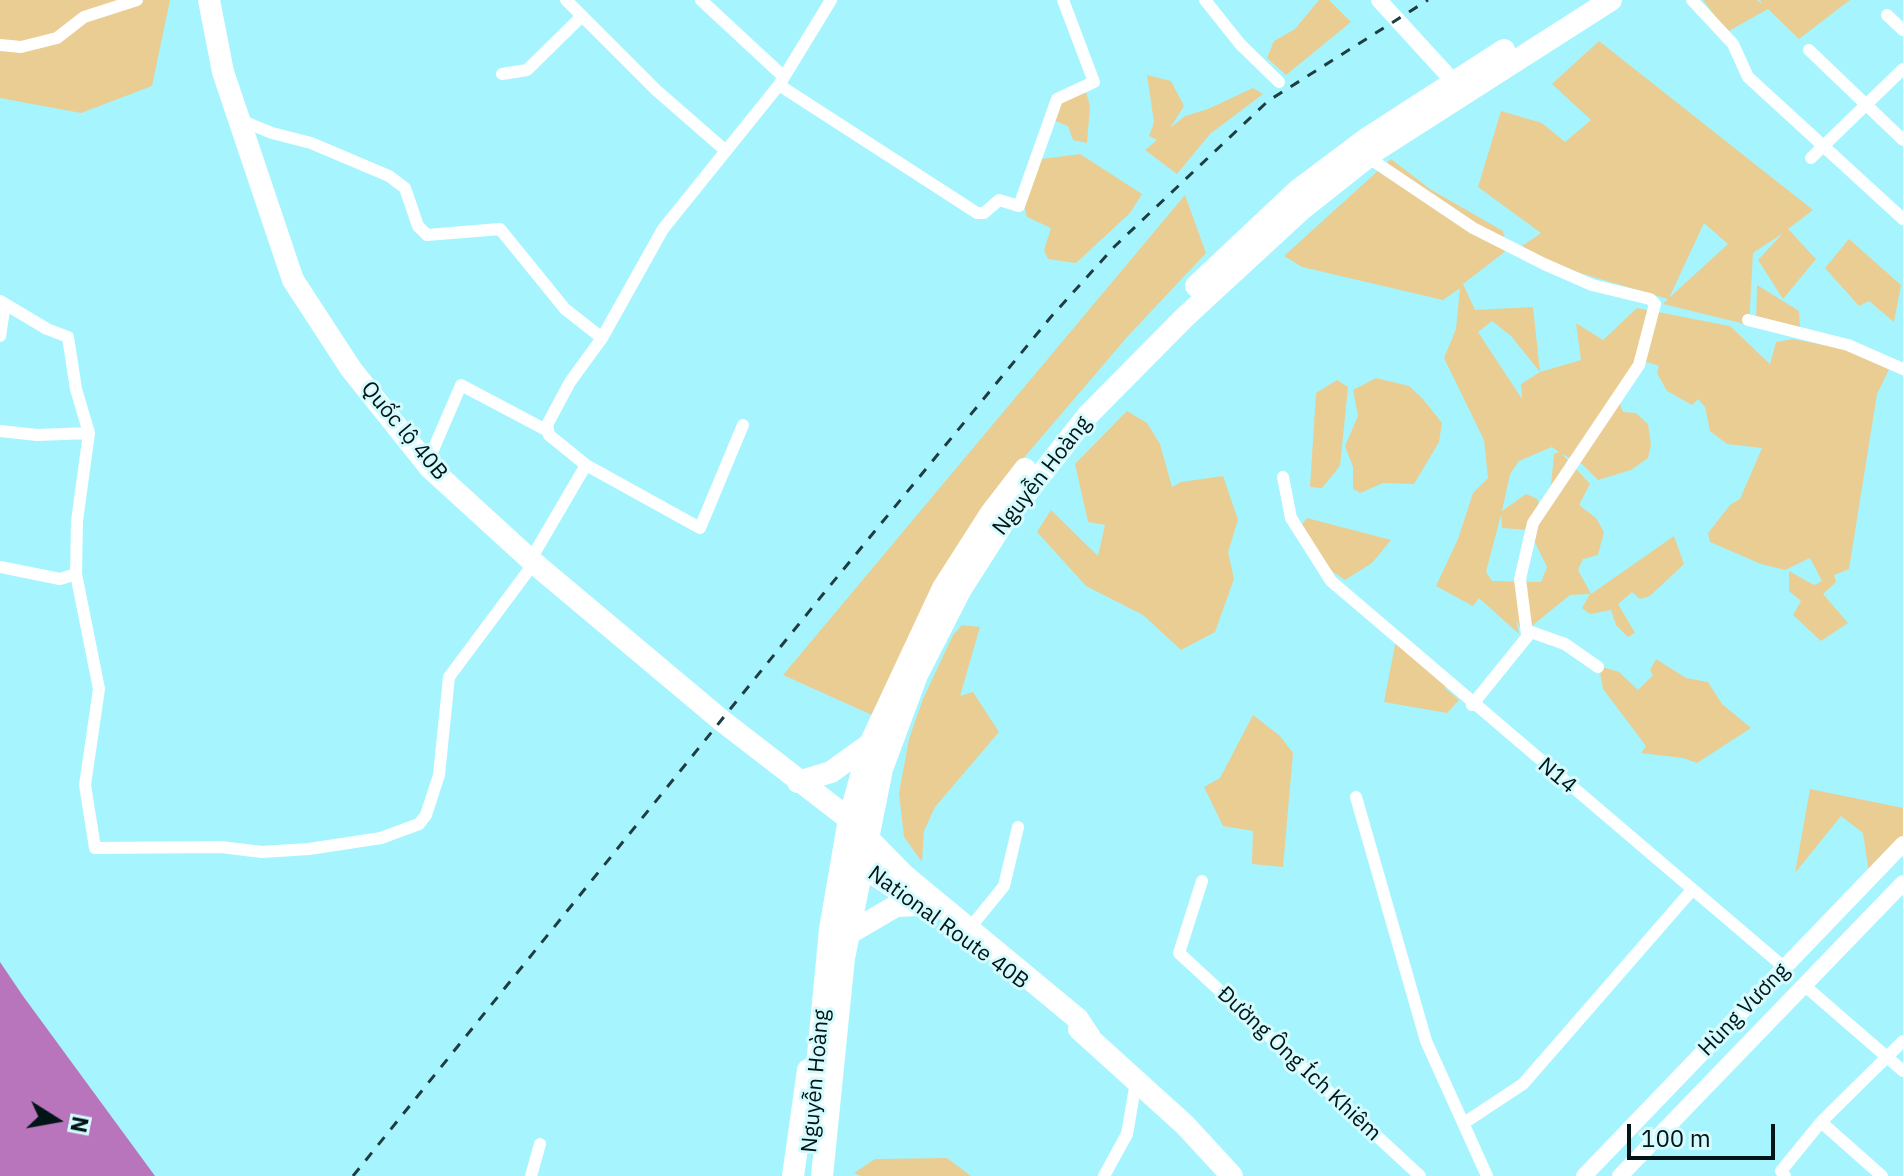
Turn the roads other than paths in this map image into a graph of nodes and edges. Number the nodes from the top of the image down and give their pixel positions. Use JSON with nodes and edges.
{"nodes":[{"id":1,"x":137,"y":0,"type":"edge"},
{"id":2,"x":209,"y":0,"type":"edge"},
{"id":3,"x":566,"y":0,"type":"edge"},
{"id":4,"x":701,"y":0,"type":"edge"},
{"id":5,"x":831,"y":0,"type":"edge"},
{"id":6,"x":1063,"y":0,"type":"edge"},
{"id":7,"x":1205,"y":0,"type":"edge"},
{"id":8,"x":1379,"y":0,"type":"edge"},
{"id":9,"x":1583,"y":0,"type":"edge"},
{"id":10,"x":1611,"y":0,"type":"edge"},
{"id":11,"x":1692,"y":0,"type":"edge"},
{"id":12,"x":102,"y":6,"type":"edge"},
{"id":13,"x":1887,"y":15,"type":"dead end"},
{"id":14,"x":580,"y":18,"type":"junction"},
{"id":15,"x":1903,"y":30,"type":"edge"},
{"id":16,"x":0,"y":45,"type":"edge"},
{"id":17,"x":1809,"y":50,"type":"dead end"},
{"id":18,"x":1903,"y":69,"type":"edge"},
{"id":19,"x":502,"y":74,"type":"dead end"},
{"id":20,"x":782,"y":81,"type":"junction"},
{"id":21,"x":1453,"y":81,"type":"junction"},
{"id":22,"x":1279,"y":82,"type":"dead end"},
{"id":23,"x":1868,"y":106,"type":"junction"},
{"id":24,"x":239,"y":119,"type":"junction"},
{"id":25,"x":1903,"y":140,"type":"edge"},
{"id":26,"x":1825,"y":147,"type":"junction"},
{"id":27,"x":726,"y":151,"type":"junction"},
{"id":28,"x":1369,"y":158,"type":"junction"},
{"id":29,"x":1811,"y":158,"type":"dead end"},
{"id":30,"x":1903,"y":219,"type":"edge"},
{"id":31,"x":3,"y":302,"type":"edge"},
{"id":32,"x":1748,"y":320,"type":"dead end"},
{"id":33,"x":0,"y":336,"type":"edge"},
{"id":34,"x":602,"y":338,"type":"junction"},
{"id":35,"x":1903,"y":369,"type":"edge"},
{"id":36,"x":743,"y":425,"type":"dead end"},
{"id":37,"x":0,"y":431,"type":"edge"},
{"id":38,"x":548,"y":431,"type":"junction"},
{"id":39,"x":89,"y":433,"type":"junction"},
{"id":40,"x":427,"y":464,"type":"junction"},
{"id":41,"x":586,"y":465,"type":"junction"},
{"id":42,"x":1283,"y":477,"type":"dead end"},
{"id":43,"x":533,"y":561,"type":"junction"},
{"id":44,"x":0,"y":567,"type":"edge"},
{"id":45,"x":76,"y":574,"type":"junction"},
{"id":46,"x":1527,"y":634,"type":"junction"},
{"id":47,"x":1598,"y":667,"type":"dead end"},
{"id":48,"x":1472,"y":705,"type":"junction"},
{"id":49,"x":870,"y":744,"type":"junction"},
{"id":50,"x":798,"y":782,"type":"junction"},
{"id":51,"x":1356,"y":797,"type":"dead end"},
{"id":52,"x":849,"y":819,"type":"junction"},
{"id":53,"x":1018,"y":827,"type":"dead end"},
{"id":54,"x":867,"y":835,"type":"junction"},
{"id":55,"x":845,"y":842,"type":"junction"},
{"id":56,"x":1903,"y":844,"type":"edge"},
{"id":57,"x":860,"y":865,"type":"junction"},
{"id":58,"x":1202,"y":881,"type":"dead end"},
{"id":59,"x":1903,"y":883,"type":"edge"},
{"id":60,"x":1692,"y":890,"type":"junction"},
{"id":61,"x":920,"y":905,"type":"junction"},
{"id":62,"x":969,"y":929,"type":"junction"},
{"id":63,"x":848,"y":934,"type":"junction"},
{"id":64,"x":1785,"y":968,"type":"junction"},
{"id":65,"x":1805,"y":986,"type":"junction"},
{"id":66,"x":823,"y":1007,"type":"junction"},
{"id":67,"x":1090,"y":1037,"type":"junction"},
{"id":68,"x":1903,"y":1041,"type":"edge"},
{"id":69,"x":1888,"y":1058,"type":"junction"},
{"id":70,"x":1903,"y":1071,"type":"edge"},
{"id":71,"x":1136,"y":1082,"type":"junction"},
{"id":72,"x":1821,"y":1122,"type":"junction"},
{"id":73,"x":1464,"y":1123,"type":"junction"},
{"id":74,"x":540,"y":1144,"type":"dead end"},
{"id":75,"x":1780,"y":1174,"type":"edge"},
{"id":76,"x":531,"y":1176,"type":"edge"},
{"id":77,"x":793,"y":1176,"type":"edge"},
{"id":78,"x":808,"y":1176,"type":"edge"},
{"id":79,"x":822,"y":1176,"type":"edge"},
{"id":80,"x":1104,"y":1176,"type":"edge"},
{"id":81,"x":1232,"y":1176,"type":"edge"},
{"id":82,"x":1420,"y":1176,"type":"edge"},
{"id":83,"x":1487,"y":1176,"type":"edge"},
{"id":84,"x":1584,"y":1176,"type":"edge"},
{"id":85,"x":1620,"y":1176,"type":"edge"},
{"id":86,"x":1882,"y":1176,"type":"edge"}],
"edges":[{"from":1,"to":12,"type":"street"},
{"from":2,"to":24,"type":"highway","name":"Quốc lộ 40B"},
{"from":3,"to":14,"type":"street"},
{"from":4,"to":20,"type":"street"},
{"from":5,"to":20,"type":"street"},
{"from":6,"to":20,"type":"street"},
{"from":7,"to":22,"type":"street"},
{"from":8,"to":21,"type":"main road"},
{"from":9,"to":21,"type":"highway","name":"Nguyễn Hoàng"},
{"from":10,"to":28,"type":"highway","name":"Nguyễn Hoàng"},
{"from":11,"to":26,"type":"street"},
{"from":12,"to":16,"type":"street"},
{"from":13,"to":15,"type":"street"},
{"from":14,"to":19,"type":"street"},
{"from":14,"to":27,"type":"street"},
{"from":17,"to":23,"type":"street"},
{"from":18,"to":23,"type":"street"},
{"from":20,"to":27,"type":"street"},
{"from":21,"to":49,"type":"highway","name":"Nguyễn Hoàng"},
{"from":23,"to":25,"type":"street"},
{"from":23,"to":26,"type":"street"},
{"from":24,"to":34,"type":"street"},
{"from":24,"to":40,"type":"highway","name":"Quốc lộ 40B"},
{"from":26,"to":29,"type":"street"},
{"from":26,"to":30,"type":"street"},
{"from":27,"to":34,"type":"street"},
{"from":28,"to":46,"type":"street"},
{"from":28,"to":54,"type":"highway","name":"Nguyễn Hoàng"},
{"from":31,"to":33,"type":"street"},
{"from":31,"to":39,"type":"street"},
{"from":32,"to":35,"type":"street"},
{"from":34,"to":38,"type":"street"},
{"from":36,"to":41,"type":"street"},
{"from":37,"to":39,"type":"street"},
{"from":38,"to":40,"type":"street"},
{"from":38,"to":41,"type":"street"},
{"from":39,"to":45,"type":"street"},
{"from":40,"to":43,"type":"highway","name":"Quốc lộ 40B"},
{"from":41,"to":43,"type":"street"},
{"from":42,"to":48,"type":"street","name":"N14"},
{"from":43,"to":45,"type":"street"},
{"from":43,"to":50,"type":"highway","name":"Quốc lộ 40B"},
{"from":44,"to":45,"type":"street"},
{"from":46,"to":47,"type":"street"},
{"from":46,"to":48,"type":"street"},
{"from":48,"to":60,"type":"street","name":"N14"},
{"from":49,"to":50,"type":"highway"},
{"from":49,"to":52,"type":"highway","name":"Nguyễn Hoàng"},
{"from":50,"to":52,"type":"highway"},
{"from":50,"to":55,"type":"highway","name":"National Route 40B"},
{"from":51,"to":73,"type":"street"},
{"from":52,"to":54,"type":"highway","name":"National Route 40B"},
{"from":52,"to":55,"type":"highway","name":"Nguyễn Hoàng"},
{"from":53,"to":62,"type":"street"},
{"from":54,"to":57,"type":"highway","name":"Nguyễn Hoàng"},
{"from":54,"to":62,"type":"highway","name":"National Route 40B"},
{"from":55,"to":57,"type":"highway","name":"National Route 40B"},
{"from":55,"to":66,"type":"highway","name":"Nguyễn Hoàng"},
{"from":56,"to":64,"type":"main road","name":"Hùng Vương"},
{"from":57,"to":61,"type":"highway","name":"National Route 40B"},
{"from":57,"to":63,"type":"highway","name":"Nguyễn Hoàng"},
{"from":58,"to":82,"type":"street","name":"Đường Ông Ích Khiêm"},
{"from":59,"to":65,"type":"main road","name":"Hùng Vương"},
{"from":60,"to":64,"type":"street","name":"N14"},
{"from":60,"to":73,"type":"street"},
{"from":61,"to":63,"type":"highway"},
{"from":61,"to":67,"type":"highway","name":"National Route 40B"},
{"from":62,"to":67,"type":"highway","name":"National Route 40B"},
{"from":63,"to":79,"type":"highway","name":"Nguyễn Hoàng"},
{"from":64,"to":65,"type":"main road"},
{"from":64,"to":84,"type":"main road","name":"Hùng Vương"},
{"from":65,"to":69,"type":"street"},
{"from":65,"to":85,"type":"main road","name":"Hùng Vương"},
{"from":66,"to":77,"type":"highway"},
{"from":66,"to":78,"type":"highway","name":"Nguyễn Hoàng"},
{"from":67,"to":71,"type":"highway","name":"National Route 40B"},
{"from":68,"to":69,"type":"street"},
{"from":69,"to":70,"type":"street"},
{"from":69,"to":72,"type":"street"},
{"from":71,"to":80,"type":"street"},
{"from":71,"to":81,"type":"highway","name":"National Route 40B"},
{"from":72,"to":75,"type":"street"},
{"from":72,"to":86,"type":"street"},
{"from":73,"to":83,"type":"street"},
{"from":74,"to":76,"type":"street"}]}
